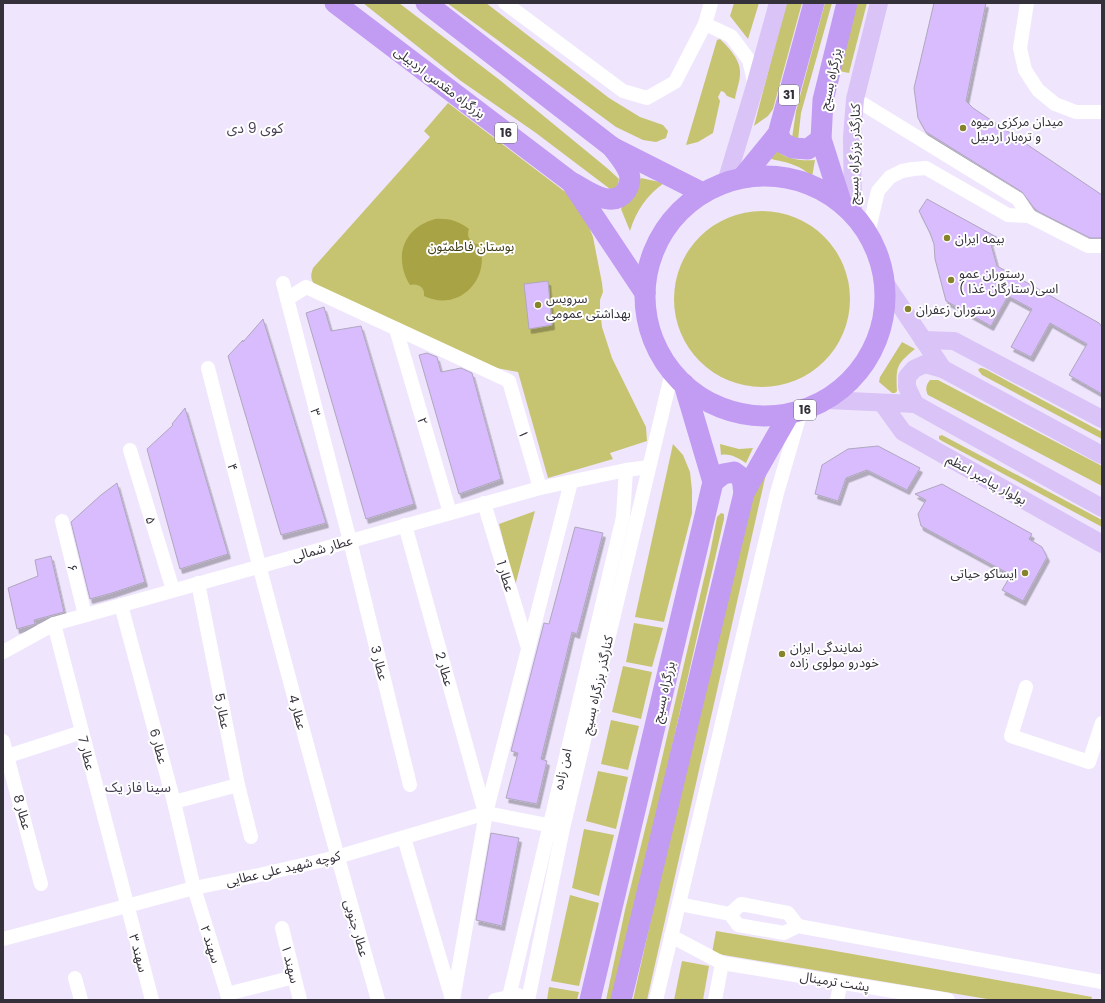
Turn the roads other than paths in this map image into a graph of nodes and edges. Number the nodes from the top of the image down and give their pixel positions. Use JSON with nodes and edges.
{"nodes":[{"id":1,"x":336,"y":3,"type":"edge"},
{"id":2,"x":426,"y":3,"type":"edge"},
{"id":3,"x":504,"y":3,"type":"edge"},
{"id":4,"x":711,"y":3,"type":"edge"},
{"id":5,"x":778,"y":3,"type":"edge"},
{"id":6,"x":814,"y":3,"type":"edge"},
{"id":7,"x":848,"y":3,"type":"edge"},
{"id":8,"x":879,"y":3,"type":"edge"},
{"id":9,"x":1027,"y":3,"type":"edge"},
{"id":10,"x":705,"y":24,"type":"junction"},
{"id":11,"x":755,"y":86,"type":"junction"},
{"id":12,"x":855,"y":99,"type":"junction"},
{"id":13,"x":1102,"y":112,"type":"edge"},
{"id":14,"x":778,"y":134,"type":"junction"},
{"id":15,"x":821,"y":139,"type":"junction"},
{"id":16,"x":612,"y":147,"type":"junction"},
{"id":17,"x":734,"y":179,"type":"junction"},
{"id":18,"x":570,"y":182,"type":"junction"},
{"id":19,"x":703,"y":193,"type":"junction"},
{"id":20,"x":847,"y":207,"type":"junction"},
{"id":21,"x":1029,"y":216,"type":"junction"},
{"id":22,"x":868,"y":234,"type":"junction"},
{"id":23,"x":1102,"y":246,"type":"edge"},
{"id":24,"x":885,"y":282,"type":"junction"},
{"id":25,"x":283,"y":283,"type":"dead end"},
{"id":26,"x":645,"y":293,"type":"junction"},
{"id":27,"x":287,"y":299,"type":"junction"},
{"id":28,"x":396,"y":329,"type":"junction"},
{"id":29,"x":923,"y":340,"type":"junction"},
{"id":30,"x":208,"y":368,"type":"dead end"},
{"id":31,"x":943,"y":369,"type":"junction"},
{"id":32,"x":678,"y":378,"type":"junction"},
{"id":33,"x":827,"y":400,"type":"junction"},
{"id":34,"x":882,"y":403,"type":"junction"},
{"id":35,"x":915,"y":404,"type":"junction"},
{"id":36,"x":795,"y":413,"type":"junction"},
{"id":37,"x":1102,"y":419,"type":"edge"},
{"id":38,"x":130,"y":450,"type":"dead end"},
{"id":39,"x":1102,"y":455,"type":"edge"},
{"id":40,"x":649,"y":467,"type":"junction"},
{"id":41,"x":626,"y":470,"type":"junction"},
{"id":42,"x":571,"y":482,"type":"junction"},
{"id":43,"x":713,"y":482,"type":"junction"},
{"id":44,"x":540,"y":488,"type":"junction"},
{"id":45,"x":744,"y":493,"type":"junction"},
{"id":46,"x":484,"y":503,"type":"junction"},
{"id":47,"x":1102,"y":508,"type":"edge"},
{"id":48,"x":450,"y":513,"type":"junction"},
{"id":49,"x":62,"y":520,"type":"dead end"},
{"id":50,"x":405,"y":525,"type":"junction"},
{"id":51,"x":350,"y":541,"type":"junction"},
{"id":52,"x":1102,"y":544,"type":"edge"},
{"id":53,"x":259,"y":566,"type":"junction"},
{"id":54,"x":198,"y":583,"type":"junction"},
{"id":55,"x":173,"y":590,"type":"junction"},
{"id":56,"x":121,"y":605,"type":"junction"},
{"id":57,"x":85,"y":615,"type":"junction"},
{"id":58,"x":54,"y":624,"type":"junction"},
{"id":59,"x":528,"y":648,"type":"junction"},
{"id":60,"x":3,"y":652,"type":"edge"},
{"id":61,"x":1026,"y":688,"type":"dead end"},
{"id":62,"x":1102,"y":723,"type":"edge"},
{"id":63,"x":82,"y":732,"type":"junction"},
{"id":64,"x":3,"y":741,"type":"edge"},
{"id":65,"x":8,"y":756,"type":"junction"},
{"id":66,"x":238,"y":785,"type":"junction"},
{"id":67,"x":410,"y":785,"type":"dead end"},
{"id":68,"x":174,"y":802,"type":"junction"},
{"id":69,"x":486,"y":813,"type":"junction"},
{"id":70,"x":549,"y":826,"type":"junction"},
{"id":71,"x":563,"y":828,"type":"junction"},
{"id":72,"x":251,"y":837,"type":"dead end"},
{"id":73,"x":404,"y":838,"type":"junction"},
{"id":74,"x":337,"y":857,"type":"junction"},
{"id":75,"x":41,"y":884,"type":"dead end"},
{"id":76,"x":194,"y":888,"type":"junction"},
{"id":77,"x":679,"y":904,"type":"junction"},
{"id":78,"x":126,"y":906,"type":"junction"},
{"id":79,"x":730,"y":914,"type":"junction"},
{"id":80,"x":798,"y":926,"type":"junction"},
{"id":81,"x":282,"y":928,"type":"dead end"},
{"id":82,"x":671,"y":936,"type":"junction"},
{"id":83,"x":3,"y":939,"type":"edge"},
{"id":84,"x":722,"y":963,"type":"junction"},
{"id":85,"x":294,"y":977,"type":"junction"},
{"id":86,"x":75,"y":978,"type":"dead end"},
{"id":87,"x":840,"y":982,"type":"junction"},
{"id":88,"x":1102,"y":982,"type":"edge"},
{"id":89,"x":528,"y":996,"type":"edge"},
{"id":90,"x":228,"y":997,"type":"edge"},
{"id":91,"x":509,"y":997,"type":"junction"},
{"id":92,"x":80,"y":1000,"type":"edge"},
{"id":93,"x":152,"y":1000,"type":"edge"},
{"id":94,"x":300,"y":1000,"type":"edge"},
{"id":95,"x":378,"y":1000,"type":"edge"},
{"id":96,"x":452,"y":1000,"type":"edge"},
{"id":97,"x":495,"y":1000,"type":"edge"},
{"id":98,"x":590,"y":1000,"type":"edge"},
{"id":99,"x":621,"y":1000,"type":"edge"},
{"id":100,"x":656,"y":1000,"type":"edge"},
{"id":101,"x":715,"y":1000,"type":"edge"},
{"id":102,"x":837,"y":1000,"type":"edge"},
{"id":103,"x":948,"y":1000,"type":"edge"}],
"edges":[{"from":1,"to":18,"type":"highway","name":"بزرگراه مقدس اردبیلی","number":"16"},
{"from":2,"to":16,"type":"highway"},
{"from":3,"to":10,"type":"street"},
{"from":4,"to":10,"type":"street"},
{"from":5,"to":11,"type":"main road"},
{"from":6,"to":14,"type":"highway","number":"31"},
{"from":7,"to":15,"type":"highway","name":"بزرگراه بسیج"},
{"from":8,"to":12,"type":"main road","name":"کنارگذر بزرگراه بسیج"},
{"from":9,"to":13,"type":"street"},
{"from":10,"to":11,"type":"street"},
{"from":11,"to":17,"type":"main road"},
{"from":12,"to":20,"type":"main road","name":"کنارگذر بزرگراه بسیج"},
{"from":12,"to":21,"type":"street"},
{"from":14,"to":15,"type":"highway"},
{"from":14,"to":17,"type":"highway","number":"31"},
{"from":15,"to":20,"type":"highway","name":"بزرگراه بسیج"},
{"from":16,"to":18,"type":"highway"},
{"from":16,"to":19,"type":"highway"},
{"from":17,"to":19,"type":"highway","number":"16"},
{"from":17,"to":20,"type":"highway","number":"16"},
{"from":18,"to":26,"type":"highway","name":"بزرگراه مقدس اردبیلی","number":"16"},
{"from":19,"to":26,"type":"highway","number":"16"},
{"from":20,"to":22,"type":"highway","number":"16"},
{"from":21,"to":22,"type":"street"},
{"from":21,"to":23,"type":"street"},
{"from":22,"to":24,"type":"highway","number":"16"},
{"from":24,"to":29,"type":"main road"},
{"from":24,"to":33,"type":"highway","number":"16"},
{"from":25,"to":27,"type":"street","name":"۳"},
{"from":26,"to":32,"type":"highway","number":"16"},
{"from":27,"to":28,"type":"street"},
{"from":27,"to":51,"type":"street","name":"۳"},
{"from":28,"to":44,"type":"street","name":"۱"},
{"from":28,"to":48,"type":"street","name":"۲"},
{"from":29,"to":31,"type":"main road"},
{"from":29,"to":37,"type":"main road"},
{"from":30,"to":53,"type":"street","name":"۴"},
{"from":31,"to":35,"type":"main road"},
{"from":31,"to":39,"type":"main road"},
{"from":32,"to":36,"type":"highway","number":"16"},
{"from":32,"to":40,"type":"street","name":"کنارگذر بزرگراه بسیج"},
{"from":32,"to":43,"type":"highway","name":"بزرگراه بسیج","number":"16"},
{"from":33,"to":34,"type":"main road"},
{"from":33,"to":36,"type":"highway","number":"16"},
{"from":34,"to":35,"type":"main road"},
{"from":34,"to":52,"type":"main road","name":"بولوار پیامبر اعظم"},
{"from":35,"to":47,"type":"main road"},
{"from":36,"to":45,"type":"highway","number":"16"},
{"from":36,"to":77,"type":"street"},
{"from":38,"to":55,"type":"street","name":"۵"},
{"from":40,"to":41,"type":"street","name":"عطار شمالی"},
{"from":40,"to":71,"type":"street","name":"کنارگذر بزرگراه بسیج"},
{"from":41,"to":42,"type":"street","name":"عطار شمالی"},
{"from":41,"to":70,"type":"street","name":"امن زاده"},
{"from":42,"to":44,"type":"street","name":"عطار شمالی"},
{"from":42,"to":59,"type":"street"},
{"from":43,"to":45,"type":"highway"},
{"from":43,"to":98,"type":"highway","name":"بزرگراه بسیج","number":"16"},
{"from":44,"to":46,"type":"street","name":"عطار شمالی"},
{"from":45,"to":99,"type":"highway","number":"16"},
{"from":46,"to":48,"type":"street","name":"عطار شمالی"},
{"from":46,"to":59,"type":"street","name":"عطار 1"},
{"from":48,"to":50,"type":"street","name":"عطار شمالی"},
{"from":49,"to":57,"type":"street","name":"۶"},
{"from":50,"to":51,"type":"street","name":"عطار شمالی"},
{"from":50,"to":69,"type":"street","name":"عطار 2"},
{"from":51,"to":53,"type":"street","name":"عطار شمالی"},
{"from":51,"to":67,"type":"street","name":"عطار 3"},
{"from":53,"to":54,"type":"street","name":"عطار شمالی"},
{"from":53,"to":74,"type":"street","name":"عطار 4"},
{"from":54,"to":55,"type":"street","name":"عطار شمالی"},
{"from":54,"to":66,"type":"street","name":"عطار 5"},
{"from":55,"to":56,"type":"street","name":"عطار شمالی"},
{"from":56,"to":57,"type":"street","name":"عطار شمالی"},
{"from":56,"to":68,"type":"street","name":"عطار 6"},
{"from":57,"to":58,"type":"street","name":"عطار شمالی"},
{"from":58,"to":60,"type":"street","name":"عطار شمالی"},
{"from":58,"to":63,"type":"street","name":"عطار 7"},
{"from":59,"to":69,"type":"street"},
{"from":61,"to":62,"type":"street"},
{"from":63,"to":65,"type":"street"},
{"from":63,"to":78,"type":"street","name":"عطار 7"},
{"from":64,"to":65,"type":"street","name":"عطار 8"},
{"from":65,"to":75,"type":"street","name":"عطار 8"},
{"from":66,"to":68,"type":"street"},
{"from":66,"to":72,"type":"street","name":"عطار 5"},
{"from":68,"to":76,"type":"street","name":"عطار 6"},
{"from":69,"to":70,"type":"street","name":"کوچه شهید علی عطایی"},
{"from":69,"to":73,"type":"street","name":"کوچه شهید علی عطایی"},
{"from":69,"to":96,"type":"street"},
{"from":70,"to":71,"type":"street","name":"کوچه شهید علی عطایی"},
{"from":70,"to":91,"type":"street","name":"امن زاده"},
{"from":71,"to":89,"type":"street","name":"کنارگذر بزرگراه بسیج"},
{"from":73,"to":74,"type":"street","name":"کوچه شهید علی عطایی"},
{"from":73,"to":96,"type":"street"},
{"from":74,"to":76,"type":"street","name":"کوچه شهید علی عطایی"},
{"from":74,"to":95,"type":"street","name":"عطار جنوبی"},
{"from":76,"to":78,"type":"street","name":"کوچه شهید علی عطایی"},
{"from":76,"to":90,"type":"street","name":"سهند ۲"},
{"from":77,"to":79,"type":"street"},
{"from":77,"to":82,"type":"street"},
{"from":78,"to":83,"type":"street","name":"کوچه شهید علی عطایی"},
{"from":78,"to":93,"type":"street","name":"سهند ۳"},
{"from":79,"to":80,"type":"street"},
{"from":79,"to":80,"type":"street"},
{"from":80,"to":88,"type":"street"},
{"from":81,"to":85,"type":"street","name":"سهند ۱"},
{"from":82,"to":84,"type":"street","name":"پشت ترمینال"},
{"from":82,"to":100,"type":"street"},
{"from":84,"to":87,"type":"street","name":"پشت ترمینال"},
{"from":84,"to":101,"type":"street"},
{"from":85,"to":90,"type":"street"},
{"from":85,"to":94,"type":"street","name":"سهند ۱"},
{"from":86,"to":92,"type":"street"},
{"from":87,"to":102,"type":"street"},
{"from":87,"to":103,"type":"street","name":"پشت ترمینال"},
{"from":89,"to":91,"type":"street"},
{"from":91,"to":97,"type":"street"}]}
